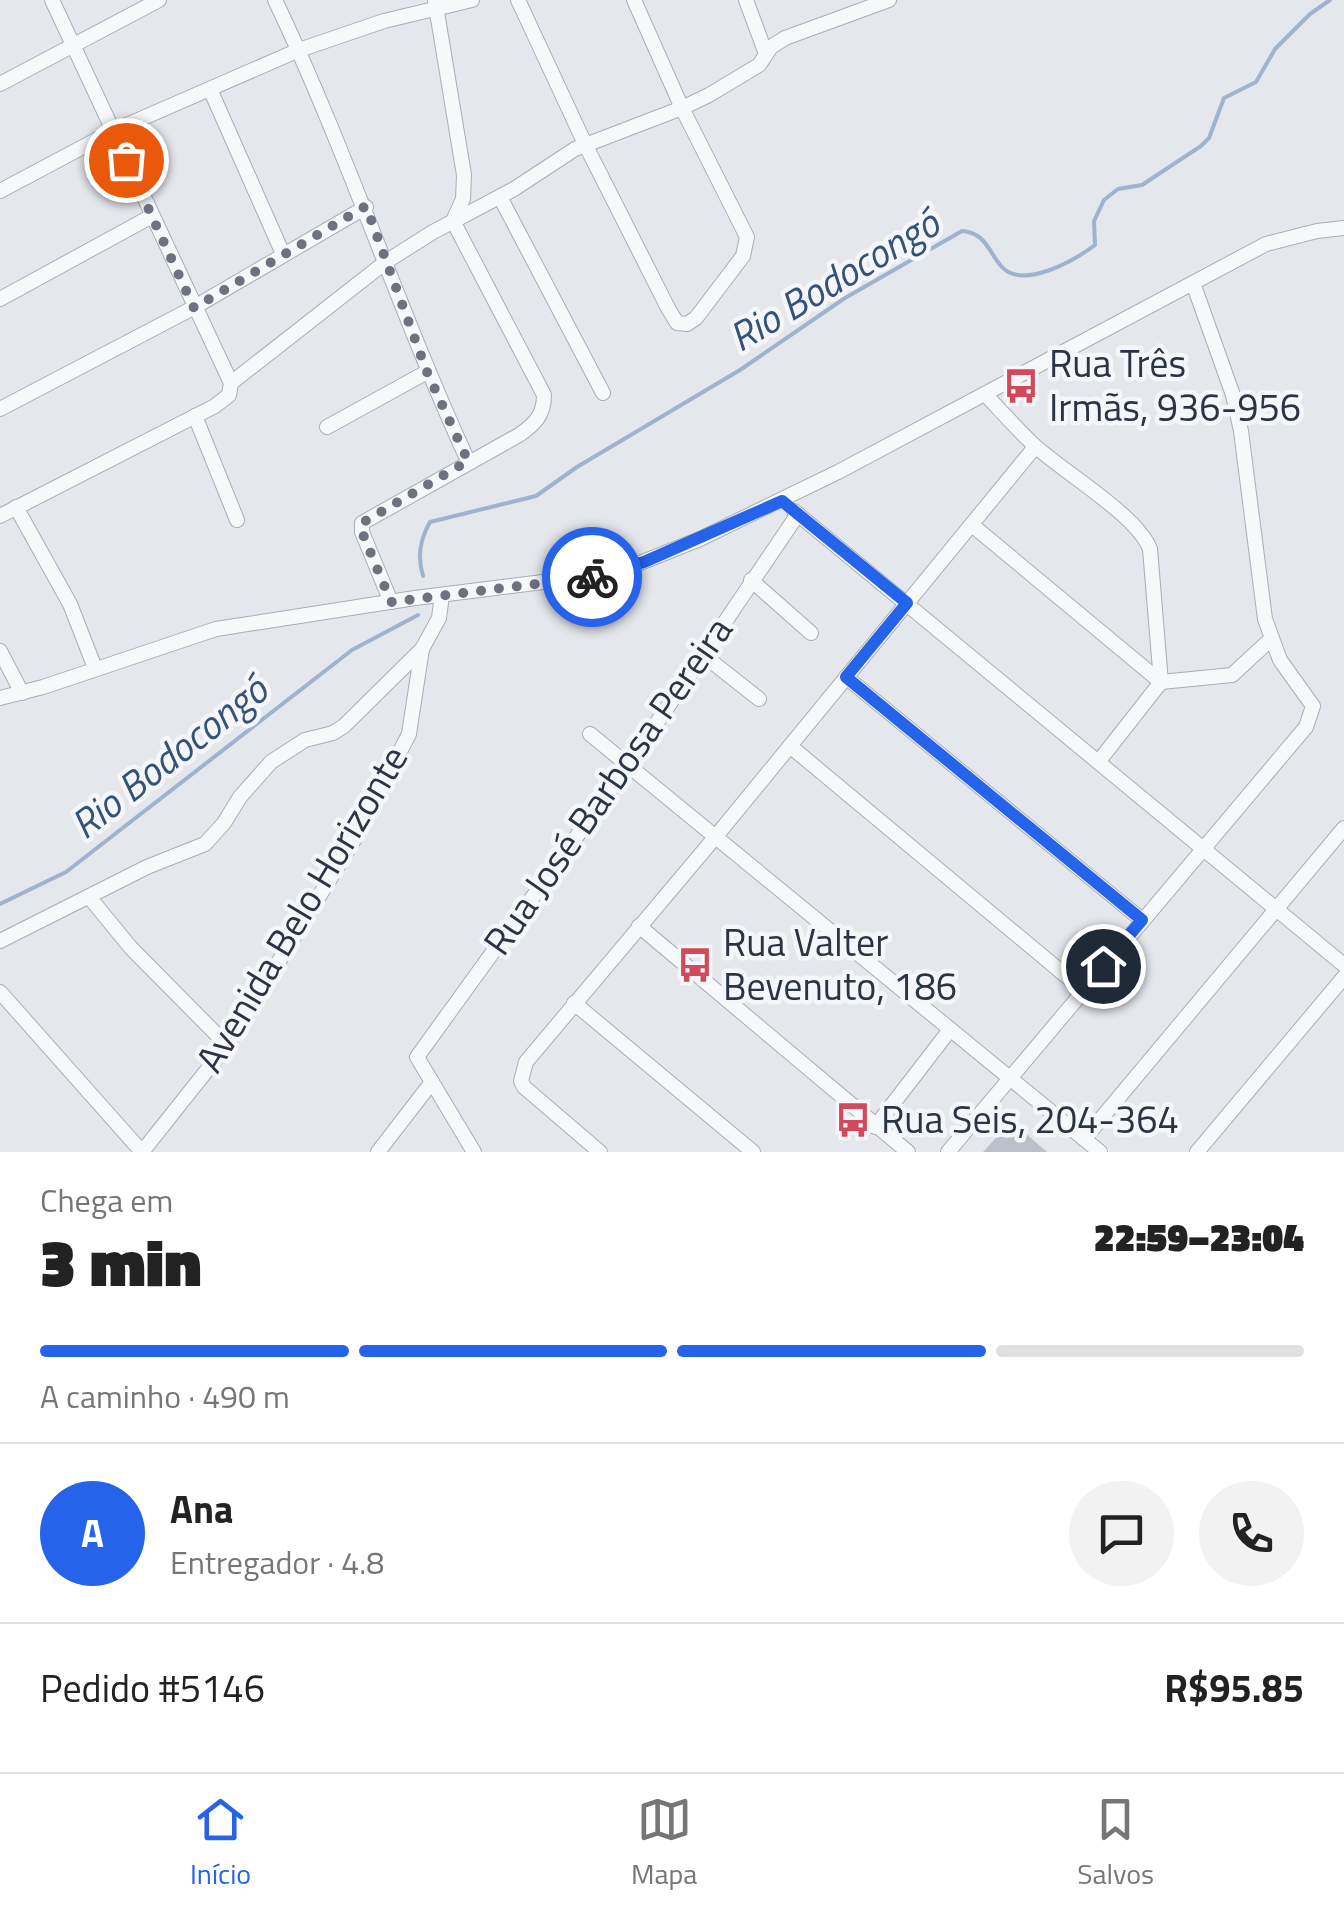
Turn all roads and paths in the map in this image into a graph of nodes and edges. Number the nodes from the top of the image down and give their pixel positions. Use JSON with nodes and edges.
{"nodes":[{"id":1,"x":52,"y":0,"type":"edge"},
{"id":2,"x":160,"y":0,"type":"edge"},
{"id":3,"x":275,"y":0,"type":"edge"},
{"id":4,"x":472,"y":0,"type":"edge"},
{"id":5,"x":518,"y":0,"type":"edge"},
{"id":6,"x":634,"y":0,"type":"edge"},
{"id":7,"x":746,"y":0,"type":"edge"},
{"id":8,"x":885,"y":1,"type":"edge"},
{"id":9,"x":436,"y":5,"type":"edge"},
{"id":10,"x":74,"y":45,"type":"junction"},
{"id":11,"x":299,"y":50,"type":"junction"},
{"id":12,"x":766,"y":54,"type":"junction"},
{"id":13,"x":0,"y":84,"type":"edge"},
{"id":14,"x":210,"y":88,"type":"junction"},
{"id":15,"x":682,"y":108,"type":"junction"},
{"id":16,"x":113,"y":131,"type":"junction"},
{"id":17,"x":585,"y":144,"type":"junction"},
{"id":18,"x":0,"y":190,"type":"edge"},
{"id":19,"x":500,"y":197,"type":"junction"},
{"id":20,"x":366,"y":206,"type":"junction"},
{"id":21,"x":152,"y":216,"type":"junction"},
{"id":22,"x":454,"y":220,"type":"junction"},
{"id":23,"x":1344,"y":228,"type":"edge"},
{"id":24,"x":283,"y":254,"type":"junction"},
{"id":25,"x":387,"y":261,"type":"junction"},
{"id":26,"x":1193,"y":283,"type":"junction"},
{"id":27,"x":0,"y":299,"type":"edge"},
{"id":28,"x":194,"y":308,"type":"junction"},
{"id":29,"x":427,"y":372,"type":"junction"},
{"id":30,"x":231,"y":383,"type":"junction"},
{"id":31,"x":603,"y":393,"type":"dead end"},
{"id":32,"x":984,"y":394,"type":"junction"},
{"id":33,"x":0,"y":409,"type":"edge"},
{"id":34,"x":195,"y":416,"type":"junction"},
{"id":35,"x":328,"y":427,"type":"dead end"},
{"id":36,"x":1036,"y":446,"type":"junction"},
{"id":37,"x":468,"y":461,"type":"junction"},
{"id":38,"x":782,"y":501,"type":"junction"},
{"id":39,"x":16,"y":507,"type":"junction"},
{"id":40,"x":798,"y":514,"type":"junction"},
{"id":41,"x":0,"y":516,"type":"edge"},
{"id":42,"x":238,"y":520,"type":"dead end"},
{"id":43,"x":972,"y":525,"type":"junction"},
{"id":44,"x":751,"y":580,"type":"junction"},
{"id":45,"x":440,"y":595,"type":"junction"},
{"id":46,"x":391,"y":602,"type":"junction"},
{"id":47,"x":907,"y":603,"type":"junction"},
{"id":48,"x":811,"y":633,"type":"dead end"},
{"id":49,"x":1270,"y":640,"type":"junction"},
{"id":50,"x":422,"y":649,"type":"junction"},
{"id":51,"x":0,"y":651,"type":"edge"},
{"id":52,"x":702,"y":654,"type":"junction"},
{"id":53,"x":95,"y":668,"type":"junction"},
{"id":54,"x":846,"y":677,"type":"junction"},
{"id":55,"x":1161,"y":682,"type":"junction"},
{"id":56,"x":22,"y":694,"type":"junction"},
{"id":57,"x":0,"y":698,"type":"edge"},
{"id":58,"x":759,"y":699,"type":"dead end"},
{"id":59,"x":590,"y":734,"type":"dead end"},
{"id":60,"x":790,"y":746,"type":"junction"},
{"id":61,"x":1098,"y":761,"type":"junction"},
{"id":62,"x":629,"y":764,"type":"junction"},
{"id":63,"x":1344,"y":828,"type":"edge"},
{"id":64,"x":717,"y":835,"type":"junction"},
{"id":65,"x":1203,"y":846,"type":"junction"},
{"id":66,"x":90,"y":898,"type":"junction"},
{"id":67,"x":1277,"y":909,"type":"junction"},
{"id":68,"x":1142,"y":920,"type":"junction"},
{"id":69,"x":639,"y":926,"type":"junction"},
{"id":70,"x":0,"y":941,"type":"edge"},
{"id":71,"x":1344,"y":965,"type":"edge"},
{"id":72,"x":1344,"y":977,"type":"edge"},
{"id":73,"x":1083,"y":990,"type":"junction"},
{"id":74,"x":0,"y":992,"type":"edge"},
{"id":75,"x":574,"y":1003,"type":"junction"},
{"id":76,"x":949,"y":1031,"type":"junction"},
{"id":77,"x":227,"y":1045,"type":"junction"},
{"id":78,"x":1008,"y":1079,"type":"junction"},
{"id":79,"x":432,"y":1082,"type":"junction"},
{"id":80,"x":875,"y":1126,"type":"junction"},
{"id":81,"x":1084,"y":1139,"type":"junction"},
{"id":82,"x":142,"y":1152,"type":"edge"},
{"id":83,"x":378,"y":1152,"type":"edge"},
{"id":84,"x":474,"y":1152,"type":"edge"},
{"id":85,"x":600,"y":1152,"type":"edge"},
{"id":86,"x":753,"y":1152,"type":"edge"},
{"id":87,"x":908,"y":1152,"type":"edge"},
{"id":88,"x":948,"y":1152,"type":"edge"},
{"id":89,"x":1100,"y":1152,"type":"edge"},
{"id":90,"x":1197,"y":1152,"type":"edge"}],
"edges":[{"from":1,"to":10,"type":"street"},
{"from":2,"to":10,"type":"street"},
{"from":3,"to":11,"type":"street"},
{"from":4,"to":9,"type":"street"},
{"from":5,"to":17,"type":"street"},
{"from":6,"to":15,"type":"street"},
{"from":7,"to":12,"type":"street"},
{"from":8,"to":12,"type":"street"},
{"from":9,"to":11,"type":"street"},
{"from":9,"to":22,"type":"street"},
{"from":10,"to":13,"type":"street"},
{"from":10,"to":16,"type":"street"},
{"from":11,"to":14,"type":"street"},
{"from":11,"to":20,"type":"street"},
{"from":12,"to":15,"type":"street"},
{"from":14,"to":16,"type":"street"},
{"from":14,"to":24,"type":"street"},
{"from":15,"to":17,"type":"street"},
{"from":15,"to":17,"type":"street"},
{"from":16,"to":18,"type":"street"},
{"from":16,"to":21,"type":"street"},
{"from":17,"to":19,"type":"street"},
{"from":19,"to":22,"type":"street"},
{"from":19,"to":31,"type":"street"},
{"from":20,"to":24,"type":"street"},
{"from":20,"to":25,"type":"street"},
{"from":21,"to":27,"type":"street"},
{"from":21,"to":28,"type":"street"},
{"from":22,"to":25,"type":"street"},
{"from":22,"to":37,"type":"street"},
{"from":23,"to":26,"type":"street"},
{"from":24,"to":28,"type":"street"},
{"from":25,"to":29,"type":"street"},
{"from":25,"to":30,"type":"street"},
{"from":26,"to":32,"type":"street"},
{"from":26,"to":49,"type":"street"},
{"from":28,"to":30,"type":"street"},
{"from":28,"to":33,"type":"street"},
{"from":29,"to":35,"type":"street"},
{"from":29,"to":37,"type":"street"},
{"from":30,"to":34,"type":"street"},
{"from":32,"to":36,"type":"street"},
{"from":32,"to":38,"type":"street"},
{"from":34,"to":39,"type":"street"},
{"from":34,"to":42,"type":"street"},
{"from":36,"to":43,"type":"street"},
{"from":36,"to":55,"type":"street"},
{"from":37,"to":46,"type":"street"},
{"from":38,"to":40,"type":"street"},
{"from":38,"to":45,"type":"street"},
{"from":39,"to":41,"type":"street"},
{"from":39,"to":53,"type":"street"},
{"from":40,"to":44,"type":"street","name":"Rua José Barbosa Pereira"},
{"from":40,"to":47,"type":"street"},
{"from":43,"to":47,"type":"street"},
{"from":43,"to":55,"type":"street"},
{"from":44,"to":48,"type":"street"},
{"from":44,"to":52,"type":"street","name":"Rua José Barbosa Pereira"},
{"from":45,"to":46,"type":"street"},
{"from":45,"to":50,"type":"street"},
{"from":46,"to":53,"type":"street"},
{"from":47,"to":54,"type":"street"},
{"from":47,"to":61,"type":"street"},
{"from":49,"to":55,"type":"street"},
{"from":49,"to":65,"type":"street"},
{"from":50,"to":66,"type":"street"},
{"from":50,"to":77,"type":"street","name":"Avenida Belo Horizonte"},
{"from":51,"to":56,"type":"street"},
{"from":52,"to":58,"type":"street"},
{"from":52,"to":62,"type":"street","name":"Rua José Barbosa Pereira"},
{"from":53,"to":56,"type":"street"},
{"from":54,"to":60,"type":"street"},
{"from":54,"to":68,"type":"street"},
{"from":55,"to":61,"type":"street"},
{"from":56,"to":57,"type":"street"},
{"from":59,"to":62,"type":"street"},
{"from":60,"to":64,"type":"street"},
{"from":60,"to":73,"type":"street"},
{"from":61,"to":65,"type":"street"},
{"from":62,"to":64,"type":"street"},
{"from":62,"to":79,"type":"street","name":"Rua José Barbosa Pereira"},
{"from":63,"to":67,"type":"street"},
{"from":64,"to":69,"type":"street"},
{"from":64,"to":76,"type":"street"},
{"from":65,"to":67,"type":"street"},
{"from":65,"to":68,"type":"street"},
{"from":66,"to":70,"type":"street"},
{"from":66,"to":77,"type":"street"},
{"from":67,"to":71,"type":"street"},
{"from":67,"to":81,"type":"street"},
{"from":68,"to":73,"type":"street"},
{"from":69,"to":75,"type":"street"},
{"from":69,"to":80,"type":"street"},
{"from":72,"to":90,"type":"street"},
{"from":73,"to":78,"type":"street"},
{"from":74,"to":82,"type":"street"},
{"from":75,"to":85,"type":"street"},
{"from":75,"to":86,"type":"street"},
{"from":76,"to":78,"type":"street"},
{"from":76,"to":80,"type":"street"},
{"from":77,"to":82,"type":"street","name":"Avenida Belo Horizonte"},
{"from":78,"to":81,"type":"street"},
{"from":78,"to":88,"type":"street"},
{"from":79,"to":83,"type":"street"},
{"from":79,"to":84,"type":"street"},
{"from":80,"to":87,"type":"street"},
{"from":81,"to":89,"type":"street"}]}
